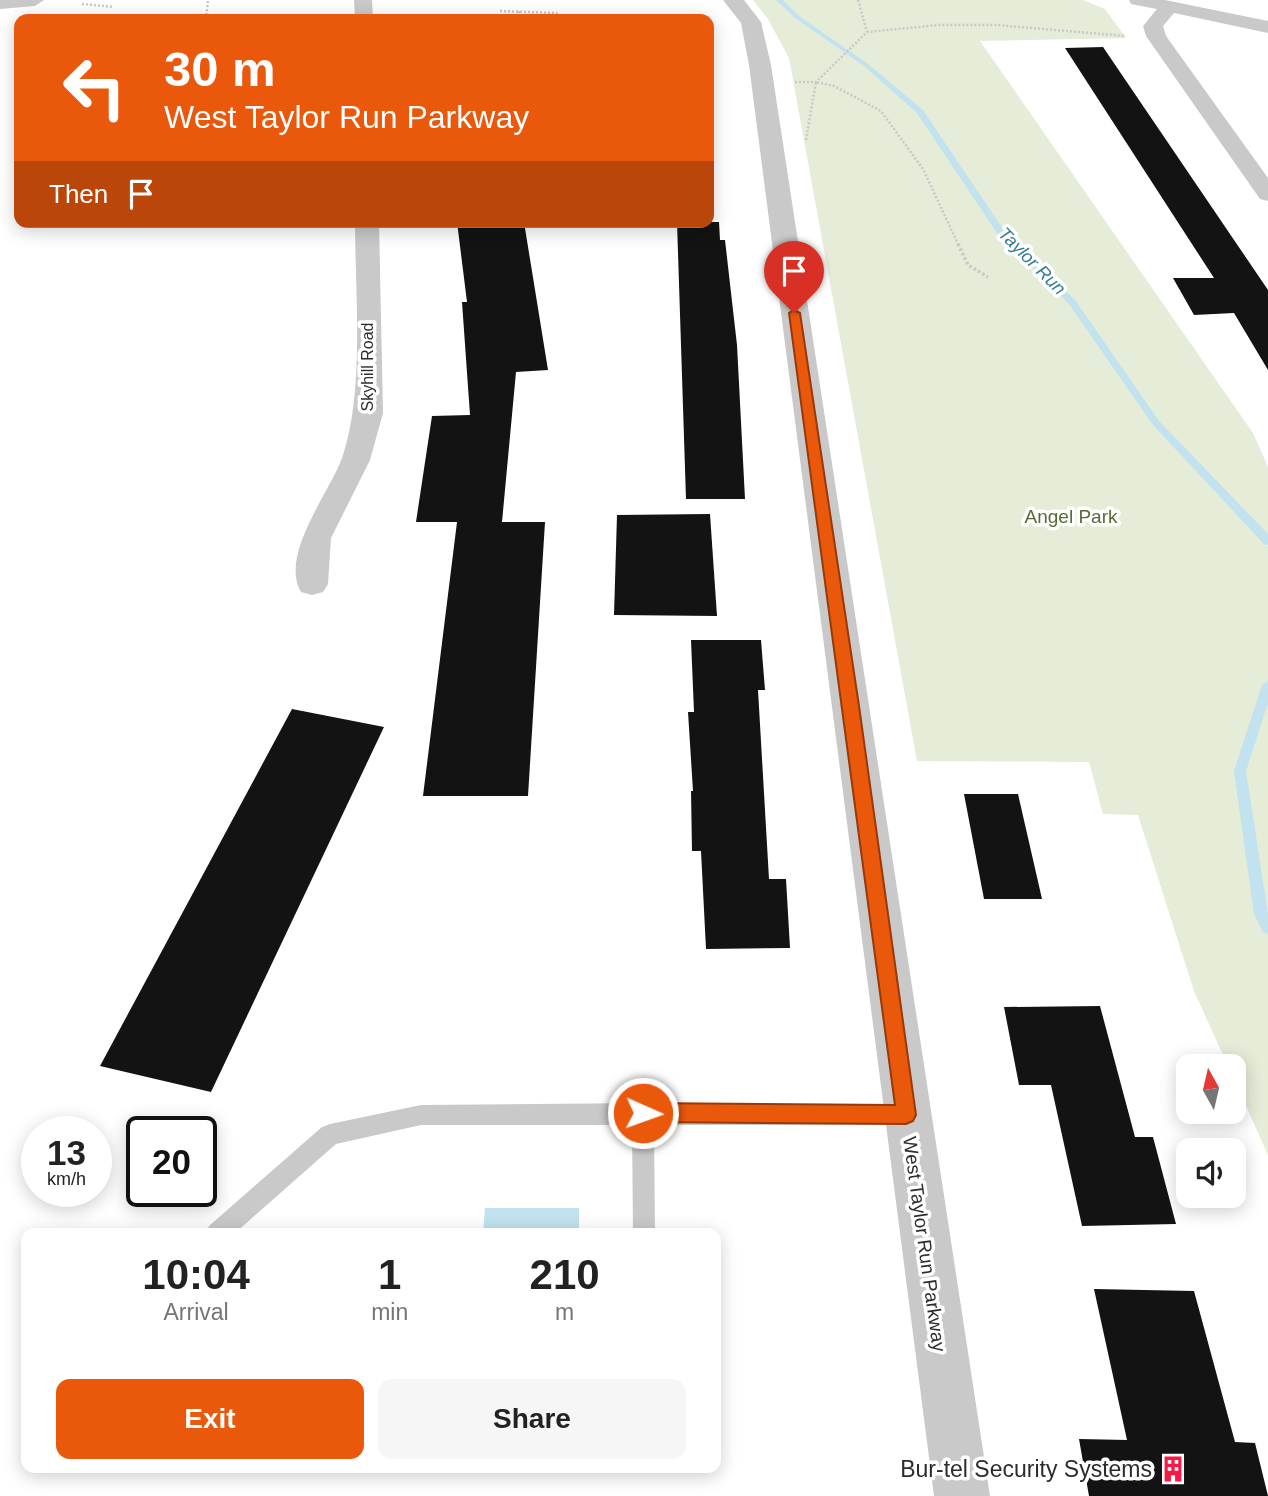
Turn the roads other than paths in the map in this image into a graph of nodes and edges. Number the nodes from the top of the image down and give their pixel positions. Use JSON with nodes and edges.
{"nodes":[{"id":1,"x":35,"y":0,"type":"edge"},
{"id":2,"x":733,"y":0,"type":"edge"},
{"id":3,"x":1138,"y":0,"type":"edge"},
{"id":4,"x":1222,"y":0,"type":"edge"},
{"id":5,"x":0,"y":3,"type":"edge"},
{"id":6,"x":1168,"y":8,"type":"junction"},
{"id":7,"x":1232,"y":21,"type":"junction"},
{"id":8,"x":1268,"y":27,"type":"edge"},
{"id":9,"x":1268,"y":194,"type":"edge"},
{"id":10,"x":367,"y":228,"type":"edge"},
{"id":11,"x":312,"y":584,"type":"dead end"},
{"id":12,"x":643,"y":1113,"type":"junction"},
{"id":13,"x":906,"y":1115,"type":"junction"},
{"id":14,"x":224,"y":1228,"type":"edge"},
{"id":15,"x":644,"y":1228,"type":"edge"},
{"id":16,"x":961,"y":1496,"type":"edge"}],
"edges":[{"from":1,"to":5,"type":"street"},
{"from":2,"to":13,"type":"street","name":"West Taylor Run Parkway"},
{"from":3,"to":6,"type":"street"},
{"from":4,"to":7,"type":"street"},
{"from":6,"to":7,"type":"street"},
{"from":6,"to":9,"type":"street"},
{"from":7,"to":8,"type":"street"},
{"from":10,"to":11,"type":"street","name":"Skyhill Road"},
{"from":12,"to":13,"type":"lane"},
{"from":12,"to":14,"type":"lane"},
{"from":12,"to":15,"type":"lane"},
{"from":13,"to":16,"type":"street","name":"West Taylor Run Parkway"}]}
